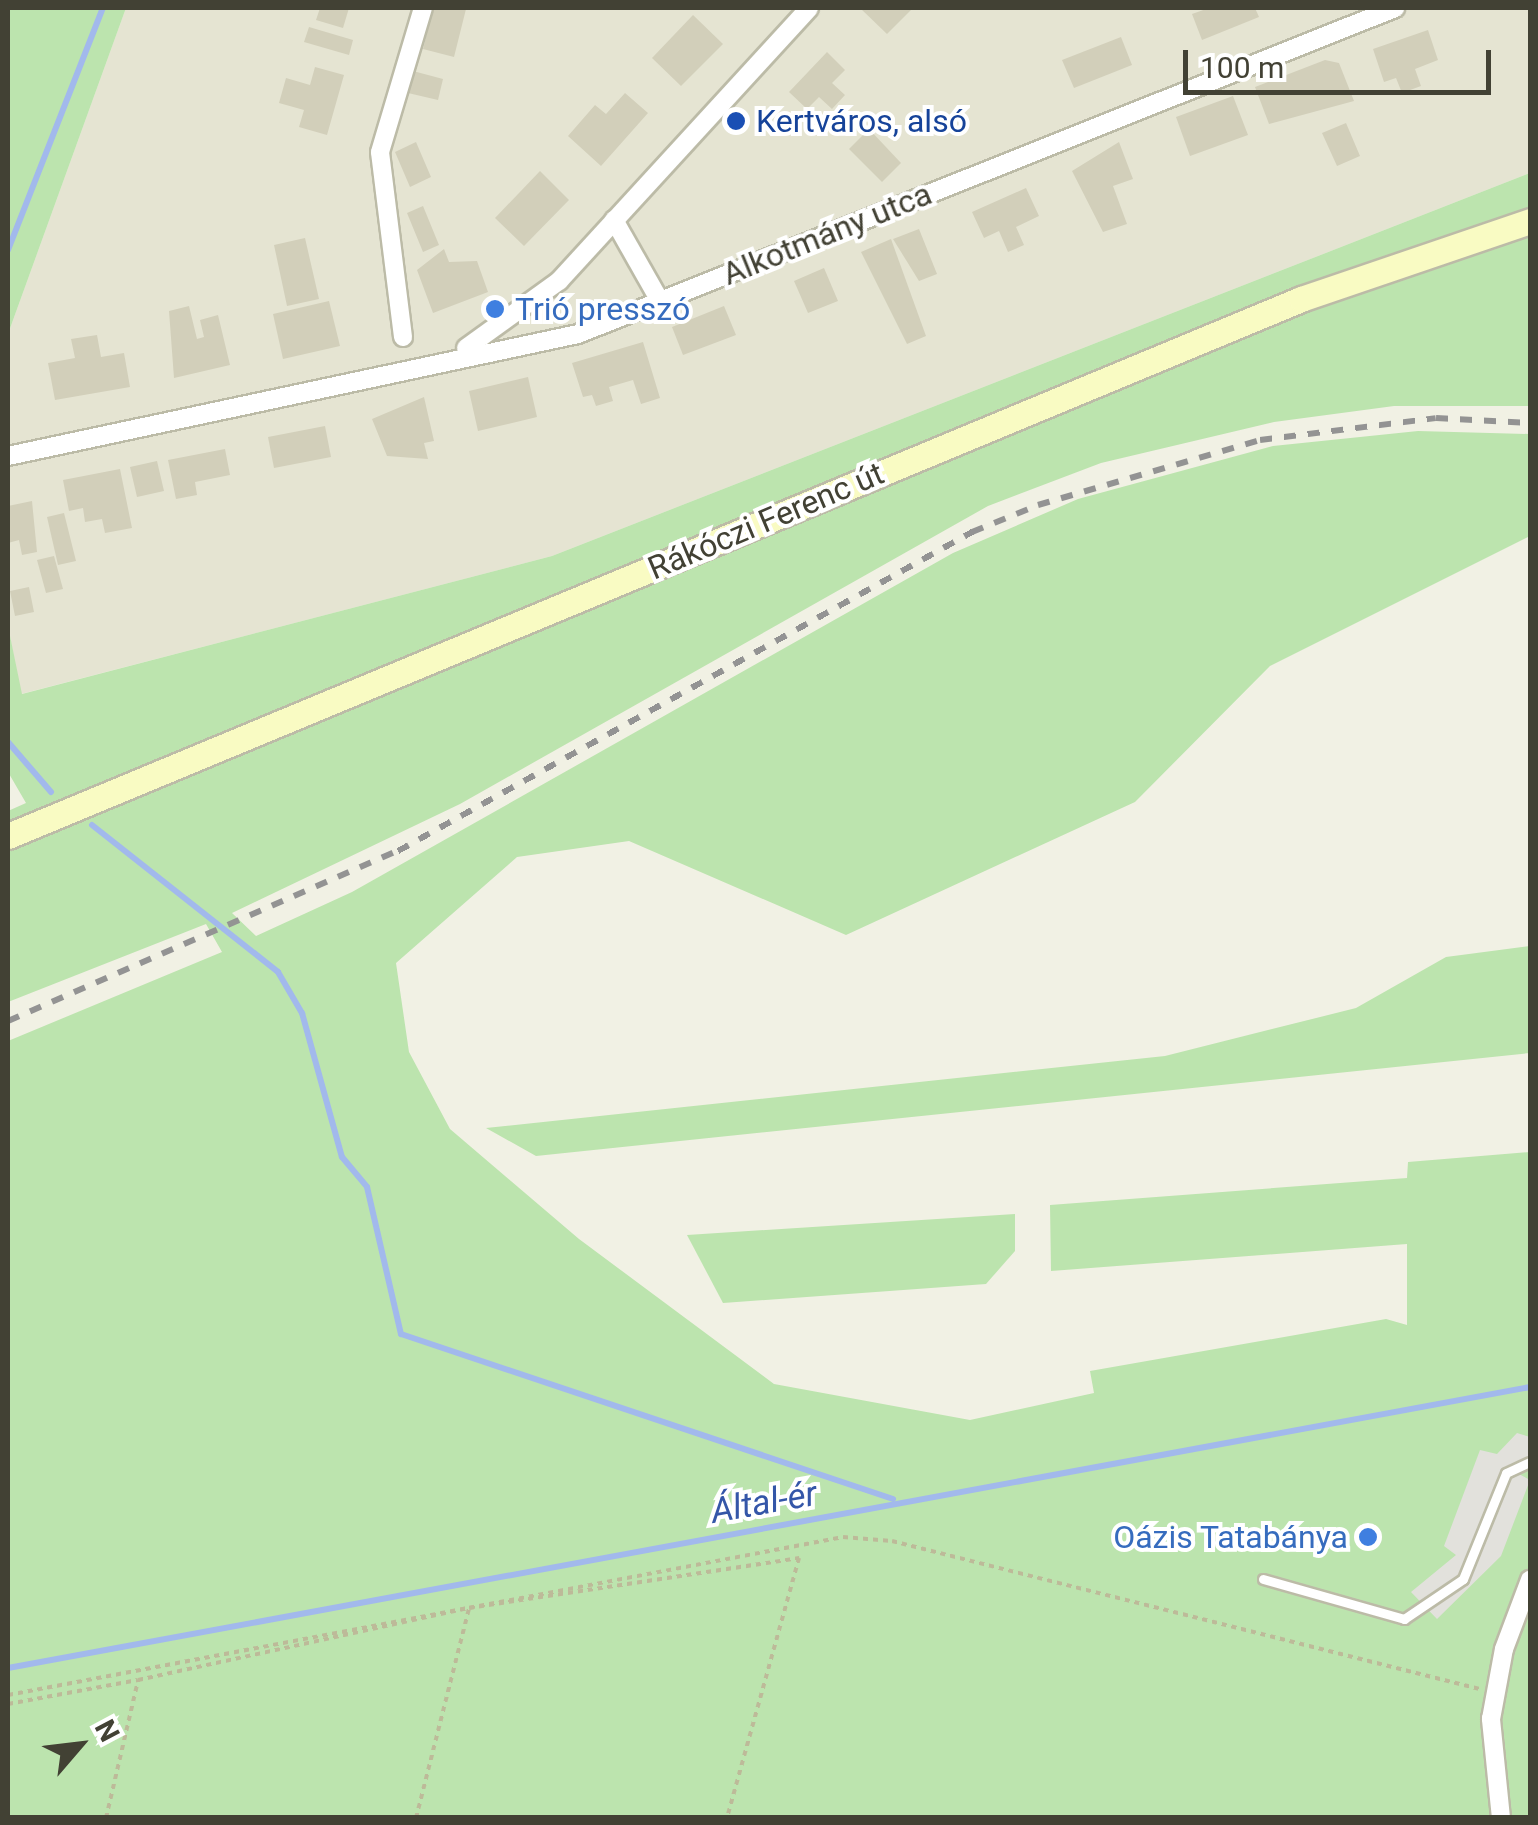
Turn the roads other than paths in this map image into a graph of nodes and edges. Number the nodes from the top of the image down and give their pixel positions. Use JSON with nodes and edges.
{"nodes":[{"id":1,"x":423,"y":8,"type":"edge"},
{"id":2,"x":809,"y":8,"type":"edge"},
{"id":3,"x":1395,"y":8,"type":"edge"},
{"id":4,"x":614,"y":220,"type":"junction"},
{"id":5,"x":1530,"y":221,"type":"edge"},
{"id":6,"x":660,"y":301,"type":"junction"},
{"id":7,"x":403,"y":338,"type":"dead end"},
{"id":8,"x":433,"y":362,"type":"junction"},
{"id":9,"x":8,"y":456,"type":"edge"},
{"id":10,"x":8,"y":836,"type":"edge"},
{"id":11,"x":1530,"y":1462,"type":"edge"},
{"id":12,"x":1263,"y":1579,"type":"dead end"},
{"id":13,"x":1530,"y":1580,"type":"edge"},
{"id":14,"x":1501,"y":1818,"type":"edge"}],
"edges":[{"from":1,"to":7,"type":"street"},
{"from":2,"to":4,"type":"street"},
{"from":3,"to":6,"type":"street","name":"Alkotmány utca"},
{"from":4,"to":6,"type":"street"},
{"from":4,"to":8,"type":"street"},
{"from":5,"to":10,"type":"main road","name":"Rákóczi Ferenc út"},
{"from":6,"to":8,"type":"street","name":"Alkotmány utca"},
{"from":8,"to":9,"type":"street","name":"Alkotmány utca"},
{"from":11,"to":12,"type":"lane"},
{"from":13,"to":14,"type":"street"}]}
